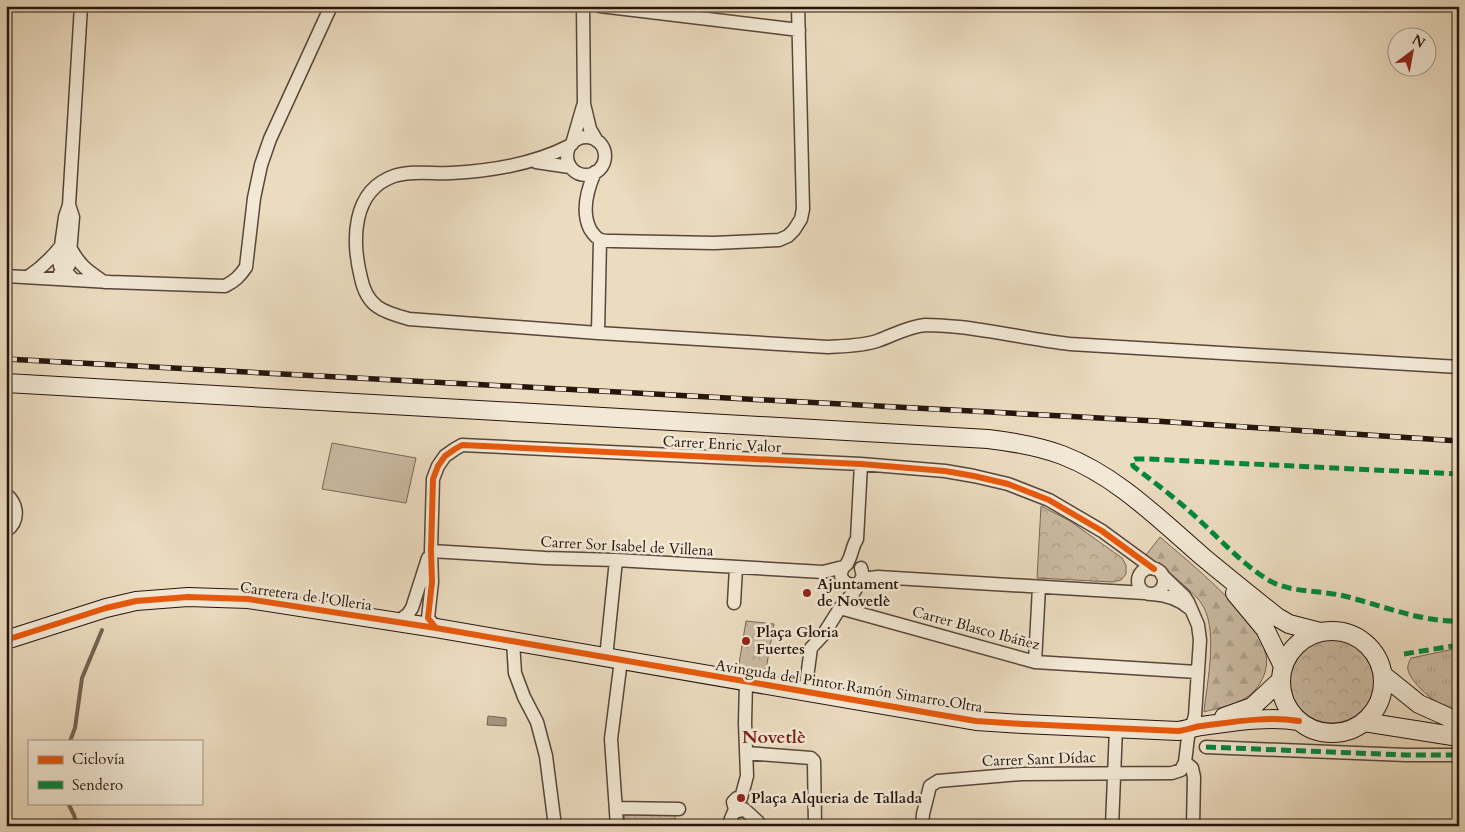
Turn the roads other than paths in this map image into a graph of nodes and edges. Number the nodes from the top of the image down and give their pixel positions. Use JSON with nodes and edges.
{"nodes":[{"id":1,"x":81,"y":6,"type":"edge"},
{"id":2,"x":331,"y":6,"type":"edge"},
{"id":3,"x":583,"y":6,"type":"edge"},
{"id":4,"x":600,"y":6,"type":"edge"},
{"id":5,"x":798,"y":6,"type":"edge"},
{"id":6,"x":799,"y":30,"type":"junction"},
{"id":7,"x":584,"y":104,"type":"junction"},
{"id":8,"x":597,"y":141,"type":"junction"},
{"id":9,"x":570,"y":145,"type":"junction"},
{"id":10,"x":526,"y":162,"type":"junction"},
{"id":11,"x":573,"y":169,"type":"junction"},
{"id":12,"x":595,"y":172,"type":"junction"},
{"id":13,"x":586,"y":206,"type":"junction"},
{"id":14,"x":600,"y":240,"type":"junction"},
{"id":15,"x":66,"y":248,"type":"junction"},
{"id":16,"x":69,"y":275,"type":"junction"},
{"id":17,"x":6,"y":276,"type":"edge"},
{"id":18,"x":28,"y":277,"type":"junction"},
{"id":19,"x":104,"y":282,"type":"junction"},
{"id":20,"x":598,"y":333,"type":"junction"},
{"id":21,"x":1459,"y":367,"type":"edge"},
{"id":22,"x":6,"y":383,"type":"edge"},
{"id":23,"x":861,"y":464,"type":"junction"},
{"id":24,"x":6,"y":494,"type":"edge"},
{"id":25,"x":6,"y":531,"type":"edge"},
{"id":26,"x":857,"y":539,"type":"junction"},
{"id":27,"x":431,"y":551,"type":"junction"},
{"id":28,"x":616,"y":560,"type":"junction"},
{"id":29,"x":1207,"y":560,"type":"junction"},
{"id":30,"x":736,"y":568,"type":"junction"},
{"id":31,"x":843,"y":572,"type":"junction"},
{"id":32,"x":1158,"y":572,"type":"junction"},
{"id":33,"x":861,"y":574,"type":"junction"},
{"id":34,"x":1138,"y":578,"type":"junction"},
{"id":35,"x":1039,"y":588,"type":"junction"},
{"id":36,"x":1111,"y":591,"type":"junction"},
{"id":37,"x":1149,"y":594,"type":"junction"},
{"id":38,"x":734,"y":603,"type":"dead end"},
{"id":39,"x":840,"y":608,"type":"junction"},
{"id":40,"x":1192,"y":610,"type":"junction"},
{"id":41,"x":397,"y":622,"type":"junction"},
{"id":42,"x":436,"y":628,"type":"junction"},
{"id":43,"x":1320,"y":632,"type":"junction"},
{"id":44,"x":6,"y":640,"type":"edge"},
{"id":45,"x":513,"y":642,"type":"junction"},
{"id":46,"x":614,"y":659,"type":"junction"},
{"id":47,"x":1035,"y":662,"type":"junction"},
{"id":48,"x":1197,"y":672,"type":"junction"},
{"id":49,"x":1282,"y":673,"type":"junction"},
{"id":50,"x":1383,"y":675,"type":"junction"},
{"id":51,"x":746,"y":682,"type":"junction"},
{"id":52,"x":805,"y":692,"type":"junction"},
{"id":53,"x":1299,"y":721,"type":"junction"},
{"id":54,"x":1364,"y":722,"type":"junction"},
{"id":55,"x":1459,"y":722,"type":"edge"},
{"id":56,"x":1195,"y":727,"type":"junction"},
{"id":57,"x":1116,"y":728,"type":"junction"},
{"id":58,"x":1459,"y":737,"type":"edge"},
{"id":59,"x":1206,"y":747,"type":"dead end"},
{"id":60,"x":746,"y":753,"type":"junction"},
{"id":61,"x":1459,"y":755,"type":"edge"},
{"id":62,"x":1185,"y":762,"type":"junction"},
{"id":63,"x":1114,"y":773,"type":"junction"},
{"id":64,"x":740,"y":806,"type":"junction"},
{"id":65,"x":616,"y":808,"type":"junction"},
{"id":66,"x":678,"y":810,"type":"dead end"},
{"id":67,"x":555,"y":826,"type":"edge"},
{"id":68,"x":617,"y":826,"type":"edge"},
{"id":69,"x":728,"y":826,"type":"edge"},
{"id":70,"x":759,"y":826,"type":"edge"},
{"id":71,"x":815,"y":826,"type":"edge"},
{"id":72,"x":922,"y":826,"type":"edge"},
{"id":73,"x":1112,"y":826,"type":"edge"},
{"id":74,"x":1193,"y":826,"type":"edge"}],
"edges":[{"from":1,"to":15,"type":"street"},
{"from":2,"to":19,"type":"street"},
{"from":3,"to":7,"type":"street"},
{"from":4,"to":6,"type":"street"},
{"from":5,"to":6,"type":"street"},
{"from":6,"to":14,"type":"street"},
{"from":7,"to":8,"type":"street"},
{"from":7,"to":9,"type":"street"},
{"from":8,"to":9,"type":"street"},
{"from":8,"to":12,"type":"street"},
{"from":9,"to":10,"type":"street"},
{"from":9,"to":11,"type":"street"},
{"from":10,"to":11,"type":"street"},
{"from":10,"to":20,"type":"street"},
{"from":11,"to":12,"type":"street"},
{"from":11,"to":13,"type":"street"},
{"from":12,"to":13,"type":"street"},
{"from":13,"to":14,"type":"street"},
{"from":14,"to":20,"type":"street"},
{"from":15,"to":16,"type":"street"},
{"from":15,"to":18,"type":"street"},
{"from":15,"to":19,"type":"street"},
{"from":16,"to":18,"type":"street"},
{"from":16,"to":19,"type":"street"},
{"from":17,"to":18,"type":"street"},
{"from":20,"to":21,"type":"street"},
{"from":22,"to":29,"type":"main road"},
{"from":23,"to":26,"type":"street"},
{"from":23,"to":27,"type":"street","name":"Carrer Enric Valor"},
{"from":23,"to":32,"type":"street","name":"Carrer Enric Valor"},
{"from":24,"to":25,"type":"street"},
{"from":26,"to":31,"type":"street"},
{"from":26,"to":33,"type":"street"},
{"from":27,"to":28,"type":"street","name":"Carrer Sor Isabel de Villena"},
{"from":27,"to":41,"type":"street","name":"Carrer Enric Valor"},
{"from":27,"to":42,"type":"street","name":"Carrer Enric Valor"},
{"from":28,"to":30,"type":"street","name":"Carrer Sor Isabel de Villena"},
{"from":28,"to":46,"type":"street"},
{"from":29,"to":43,"type":"main road"},
{"from":29,"to":49,"type":"main road"},
{"from":30,"to":31,"type":"street","name":"Carrer Sor Isabel de Villena"},
{"from":30,"to":38,"type":"street"},
{"from":31,"to":33,"type":"street"},
{"from":31,"to":33,"type":"street"},
{"from":31,"to":39,"type":"street"},
{"from":32,"to":34,"type":"street"},
{"from":32,"to":37,"type":"street"},
{"from":32,"to":40,"type":"street","name":"Carrer Enric Valor"},
{"from":33,"to":35,"type":"street"},
{"from":33,"to":39,"type":"street"},
{"from":34,"to":36,"type":"street"},
{"from":34,"to":37,"type":"street"},
{"from":35,"to":36,"type":"street"},
{"from":35,"to":47,"type":"street"},
{"from":36,"to":37,"type":"street"},
{"from":37,"to":40,"type":"street"},
{"from":39,"to":47,"type":"street","name":"Carrer Blasco Ibáñez"},
{"from":39,"to":52,"type":"street"},
{"from":40,"to":48,"type":"street","name":"Carrer Enric Valor"},
{"from":41,"to":42,"type":"main road","name":"Avinguda del Pintor Ramón Simarro Oltra"},
{"from":41,"to":44,"type":"main road","name":"Carretera de l'Olleria"},
{"from":42,"to":45,"type":"main road","name":"Avinguda del Pintor Ramón Simarro Oltra"},
{"from":43,"to":49,"type":"main road"},
{"from":43,"to":50,"type":"main road"},
{"from":45,"to":46,"type":"main road","name":"Avinguda del Pintor Ramón Simarro Oltra"},
{"from":45,"to":67,"type":"street"},
{"from":46,"to":51,"type":"main road","name":"Avinguda del Pintor Ramón Simarro Oltra"},
{"from":46,"to":65,"type":"street"},
{"from":47,"to":48,"type":"street","name":"Carrer Blasco Ibáñez"},
{"from":48,"to":56,"type":"street","name":"Carrer Enric Valor"},
{"from":49,"to":53,"type":"main road"},
{"from":49,"to":56,"type":"main road","name":"Avinguda del Pintor Ramón Simarro Oltra"},
{"from":50,"to":54,"type":"main road"},
{"from":50,"to":55,"type":"main road"},
{"from":51,"to":52,"type":"main road","name":"Avinguda del Pintor Ramón Simarro Oltra"},
{"from":51,"to":60,"type":"street"},
{"from":52,"to":57,"type":"main road","name":"Avinguda del Pintor Ramón Simarro Oltra"},
{"from":53,"to":54,"type":"main road"},
{"from":53,"to":56,"type":"main road","name":"Avinguda del Pintor Ramón Simarro Oltra"},
{"from":54,"to":58,"type":"main road"},
{"from":56,"to":57,"type":"main road","name":"Avinguda del Pintor Ramón Simarro Oltra"},
{"from":56,"to":62,"type":"street","name":"Carrer Enric Valor"},
{"from":57,"to":63,"type":"street"},
{"from":59,"to":61,"type":"street"},
{"from":60,"to":64,"type":"street"},
{"from":60,"to":71,"type":"street"},
{"from":62,"to":63,"type":"street","name":"Carrer Sant Dídac"},
{"from":62,"to":74,"type":"street"},
{"from":63,"to":72,"type":"street","name":"Carrer Sant Dídac"},
{"from":63,"to":73,"type":"street"},
{"from":64,"to":69,"type":"street"},
{"from":64,"to":70,"type":"street"},
{"from":65,"to":66,"type":"street"},
{"from":65,"to":68,"type":"street"}]}
